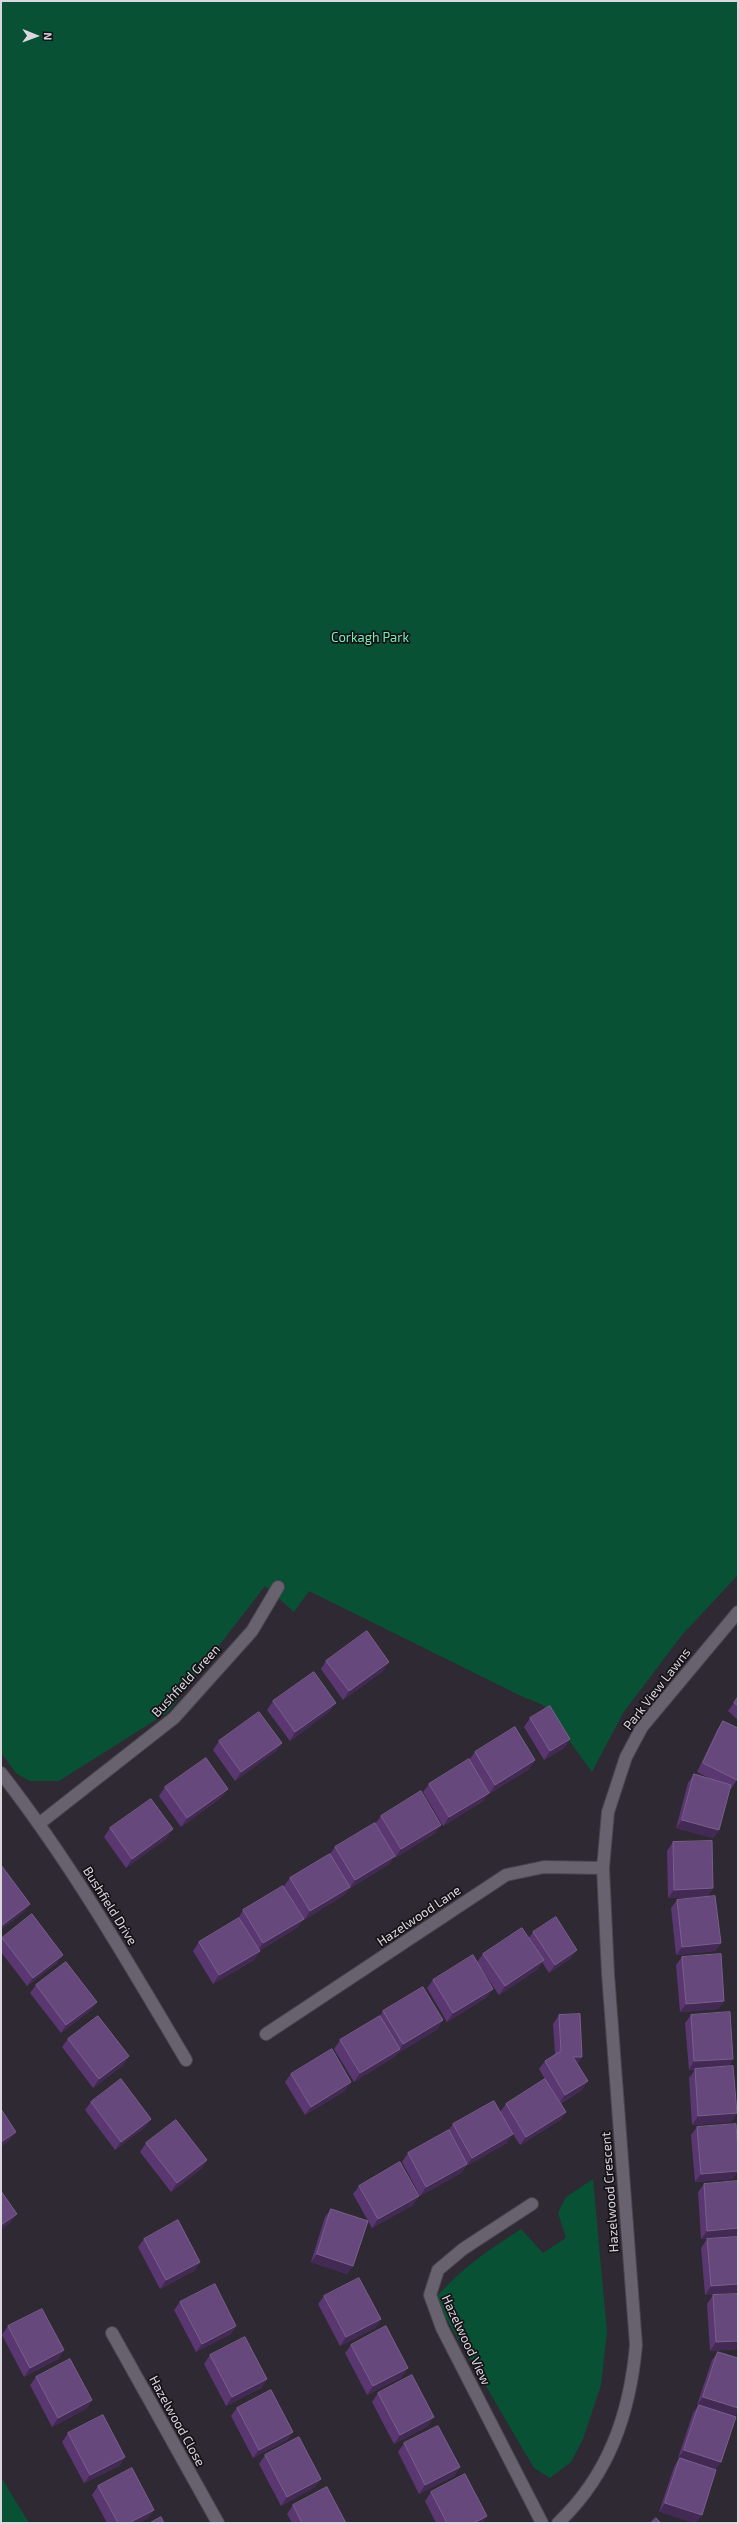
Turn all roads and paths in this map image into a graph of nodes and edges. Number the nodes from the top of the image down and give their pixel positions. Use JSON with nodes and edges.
{"nodes":[{"id":1,"x":278,"y":1587,"type":"dead end"},
{"id":2,"x":738,"y":1612,"type":"edge"},
{"id":3,"x":1,"y":1773,"type":"edge"},
{"id":4,"x":40,"y":1823,"type":"junction"},
{"id":5,"x":606,"y":1839,"type":"joint"},
{"id":6,"x":603,"y":1868,"type":"junction"},
{"id":7,"x":266,"y":2034,"type":"dead end"},
{"id":8,"x":186,"y":2060,"type":"dead end"},
{"id":9,"x":532,"y":2204,"type":"dead end"},
{"id":10,"x":112,"y":2333,"type":"dead end"},
{"id":11,"x":218,"y":2523,"type":"edge"},
{"id":12,"x":542,"y":2523,"type":"edge"},
{"id":13,"x":558,"y":2523,"type":"edge"}],
"edges":[{"from":1,"to":4,"type":"street","name":"Bushfield Green"},
{"from":2,"to":5,"type":"street","name":"Park View Lawns"},
{"from":3,"to":4,"type":"street","name":"Bushfield Drive"},
{"from":4,"to":8,"type":"street","name":"Bushfield Drive"},
{"from":5,"to":6,"type":"street","name":"Hazelwood Crescent"},
{"from":6,"to":7,"type":"street","name":"Hazelwood Lane"},
{"from":6,"to":13,"type":"street","name":"Hazelwood Crescent"},
{"from":9,"to":12,"type":"street","name":"Hazelwood View"},
{"from":10,"to":11,"type":"street","name":"Hazelwood Close"}]}
